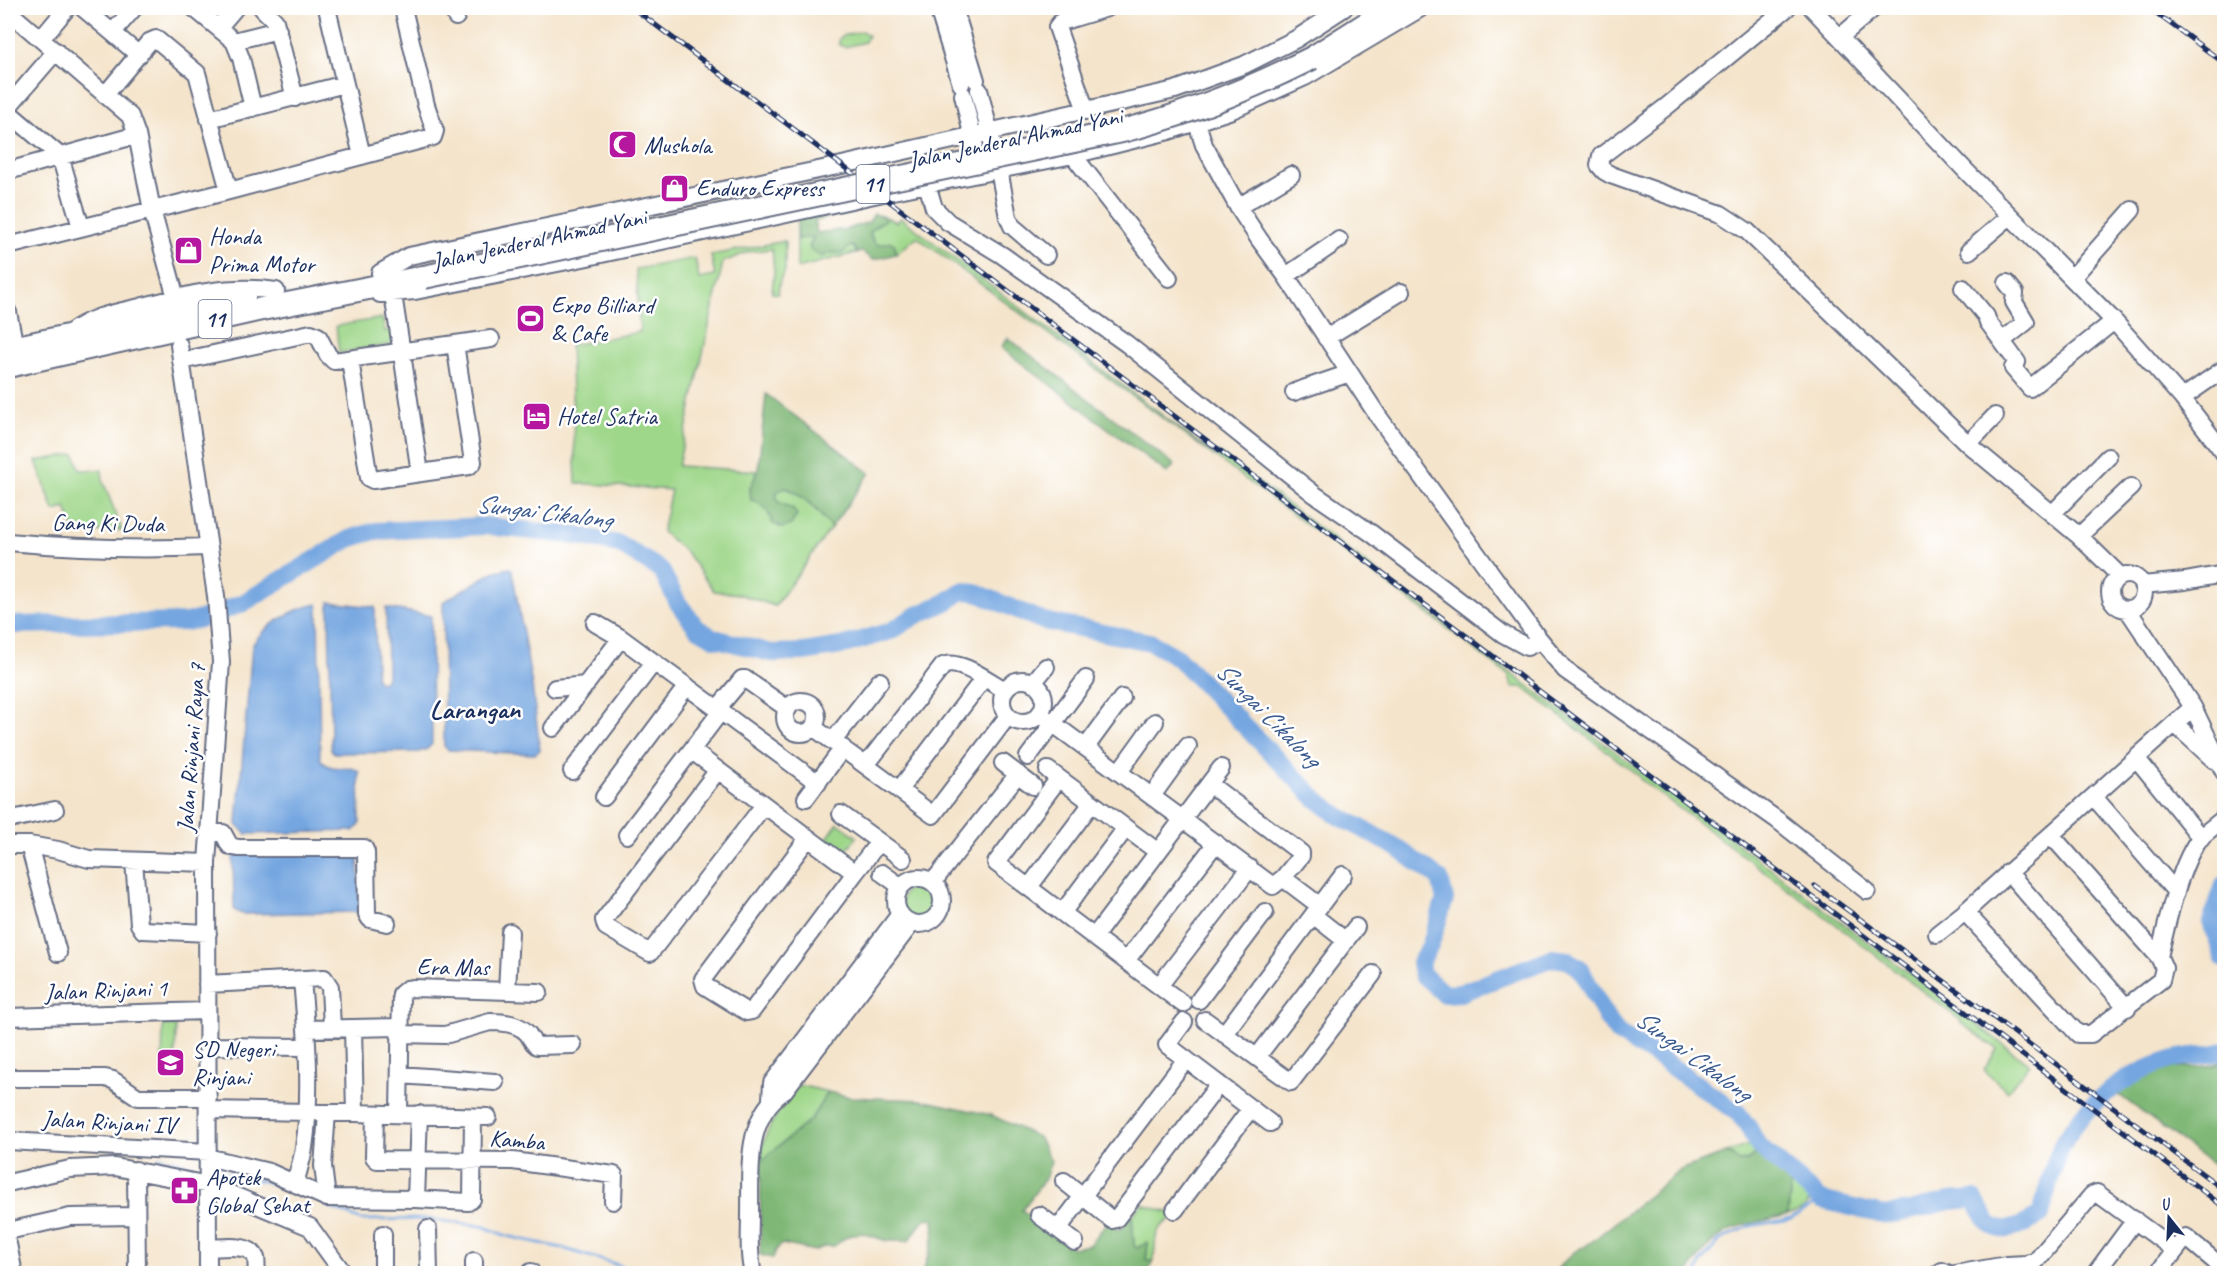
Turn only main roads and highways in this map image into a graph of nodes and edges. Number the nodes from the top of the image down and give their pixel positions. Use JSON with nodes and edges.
{"nodes":[{"id":1,"x":1367,"y":8,"type":"edge"},
{"id":2,"x":1391,"y":8,"type":"edge"},
{"id":3,"x":1335,"y":36,"type":"junction"},
{"id":4,"x":422,"y":271,"type":"junction"},
{"id":5,"x":257,"y":310,"type":"junction"},
{"id":6,"x":71,"y":343,"type":"junction"},
{"id":7,"x":10,"y":354,"type":"edge"}],
"edges":[{"from":1,"to":3,"type":"highway","name":"Jalan Jenderal Ahmad Yani","number":"11"},
{"from":2,"to":3,"type":"highway","name":"Jalan Jenderal Ahmad Yani","number":"11"},
{"from":3,"to":4,"type":"highway","name":"Jalan Jenderal Ahmad Yani","number":"11","bridge":true},
{"from":4,"to":5,"type":"highway","name":"Jalan Jenderal Ahmad Yani","number":"11"},
{"from":4,"to":6,"type":"highway","name":"Jalan Jenderal Ahmad Yani","number":"11"},
{"from":5,"to":6,"type":"highway","name":"Jalan Jenderal Ahmad Yani","number":"11"},
{"from":5,"to":6,"type":"highway"},
{"from":6,"to":7,"type":"highway","name":"Jalan Jenderal Ahmad Yani","number":"11"}]}
